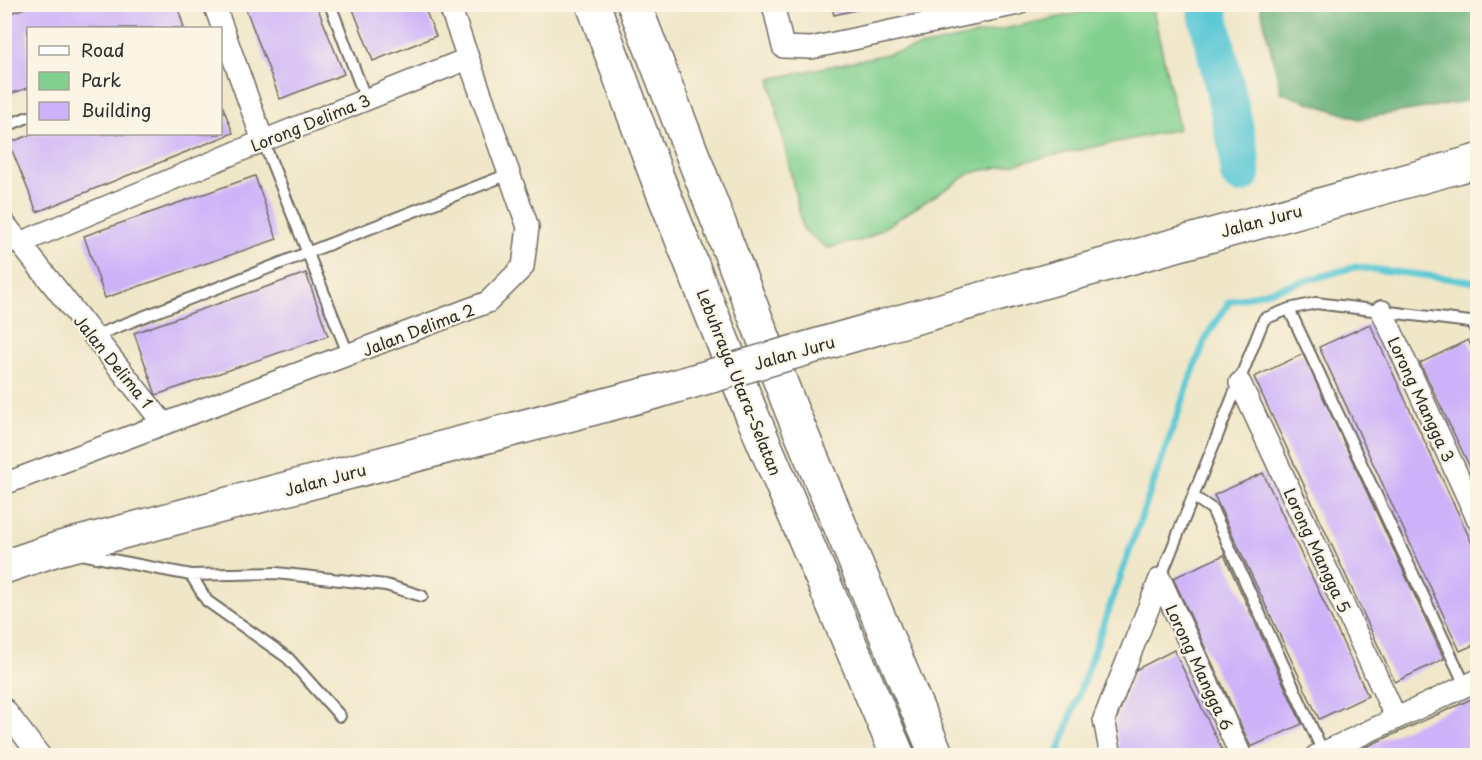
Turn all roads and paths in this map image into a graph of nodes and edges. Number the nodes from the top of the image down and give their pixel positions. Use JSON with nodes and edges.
{"nodes":[{"id":1,"x":214,"y":4,"type":"edge"},
{"id":2,"x":330,"y":4,"type":"edge"},
{"id":3,"x":449,"y":4,"type":"edge"},
{"id":4,"x":593,"y":4,"type":"edge"},
{"id":5,"x":634,"y":4,"type":"edge"},
{"id":6,"x":773,"y":4,"type":"edge"},
{"id":7,"x":1018,"y":4,"type":"edge"},
{"id":8,"x":220,"y":27,"type":"edge"},
{"id":9,"x":223,"y":37,"type":"edge"},
{"id":10,"x":467,"y":59,"type":"junction"},
{"id":11,"x":366,"y":100,"type":"junction"},
{"id":12,"x":27,"y":117,"type":"edge"},
{"id":13,"x":4,"y":127,"type":"edge"},
{"id":14,"x":263,"y":141,"type":"junction"},
{"id":15,"x":1478,"y":161,"type":"edge"},
{"id":16,"x":509,"y":174,"type":"junction"},
{"id":17,"x":4,"y":223,"type":"edge"},
{"id":18,"x":20,"y":243,"type":"junction"},
{"id":19,"x":308,"y":252,"type":"junction"},
{"id":20,"x":1289,"y":309,"type":"junction"},
{"id":21,"x":1382,"y":311,"type":"junction"},
{"id":22,"x":1475,"y":323,"type":"edge"},
{"id":23,"x":1478,"y":335,"type":"edge"},
{"id":24,"x":94,"y":336,"type":"junction"},
{"id":25,"x":350,"y":356,"type":"junction"},
{"id":26,"x":1240,"y":382,"type":"junction"},
{"id":27,"x":163,"y":423,"type":"junction"},
{"id":28,"x":4,"y":484,"type":"edge"},
{"id":29,"x":1194,"y":497,"type":"junction"},
{"id":30,"x":1478,"y":520,"type":"edge"},
{"id":31,"x":57,"y":549,"type":"junction"},
{"id":32,"x":4,"y":567,"type":"edge"},
{"id":33,"x":191,"y":575,"type":"junction"},
{"id":34,"x":1160,"y":579,"type":"junction"},
{"id":35,"x":422,"y":596,"type":"dead end"},
{"id":36,"x":1471,"y":682,"type":"edge"},
{"id":37,"x":4,"y":709,"type":"edge"},
{"id":38,"x":340,"y":716,"type":"dead end"},
{"id":39,"x":1396,"y":718,"type":"junction"},
{"id":40,"x":1319,"y":754,"type":"edge"},
{"id":41,"x":40,"y":756,"type":"edge"},
{"id":42,"x":898,"y":756,"type":"edge"},
{"id":43,"x":937,"y":756,"type":"edge"},
{"id":44,"x":1111,"y":756,"type":"edge"},
{"id":45,"x":1240,"y":756,"type":"edge"}],
"edges":[{"from":1,"to":8,"type":"street"},
{"from":2,"to":11,"type":"lane"},
{"from":3,"to":10,"type":"street","name":"Jalan Delima 2"},
{"from":4,"to":42,"type":"main road","name":"Lebuhraya Utara–Selatan"},
{"from":5,"to":43,"type":"main road"},
{"from":6,"to":7,"type":"street"},
{"from":9,"to":14,"type":"street"},
{"from":10,"to":11,"type":"street","name":"Lorong Delima 3"},
{"from":10,"to":16,"type":"street","name":"Jalan Delima 2"},
{"from":11,"to":14,"type":"street","name":"Lorong Delima 3"},
{"from":12,"to":13,"type":"lane"},
{"from":14,"to":18,"type":"street","name":"Lorong Delima 3"},
{"from":14,"to":19,"type":"lane"},
{"from":15,"to":31,"type":"main road","name":"Jalan Juru","bridge":true},
{"from":16,"to":19,"type":"lane"},
{"from":16,"to":25,"type":"street","name":"Jalan Delima 2"},
{"from":17,"to":18,"type":"street","name":"Jalan Delima 1"},
{"from":18,"to":24,"type":"street","name":"Jalan Delima 1"},
{"from":19,"to":24,"type":"lane"},
{"from":19,"to":25,"type":"lane"},
{"from":20,"to":21,"type":"lane"},
{"from":20,"to":26,"type":"lane"},
{"from":20,"to":36,"type":"lane"},
{"from":21,"to":22,"type":"lane"},
{"from":21,"to":30,"type":"street","name":"Lorong Mangga 3"},
{"from":22,"to":23,"type":"lane"},
{"from":24,"to":27,"type":"street","name":"Jalan Delima 1"},
{"from":25,"to":27,"type":"street","name":"Jalan Delima 2"},
{"from":26,"to":29,"type":"lane"},
{"from":26,"to":39,"type":"street","name":"Lorong Mangga 5"},
{"from":27,"to":28,"type":"street","name":"Jalan Delima 1"},
{"from":29,"to":34,"type":"lane"},
{"from":29,"to":40,"type":"lane"},
{"from":31,"to":32,"type":"main road","name":"Jalan Juru"},
{"from":31,"to":33,"type":"lane"},
{"from":33,"to":35,"type":"lane"},
{"from":33,"to":38,"type":"lane"},
{"from":34,"to":44,"type":"street"},
{"from":34,"to":45,"type":"street","name":"Lorong Mangga 6"},
{"from":36,"to":39,"type":"street"},
{"from":37,"to":41,"type":"street"},
{"from":39,"to":40,"type":"street"}]}
